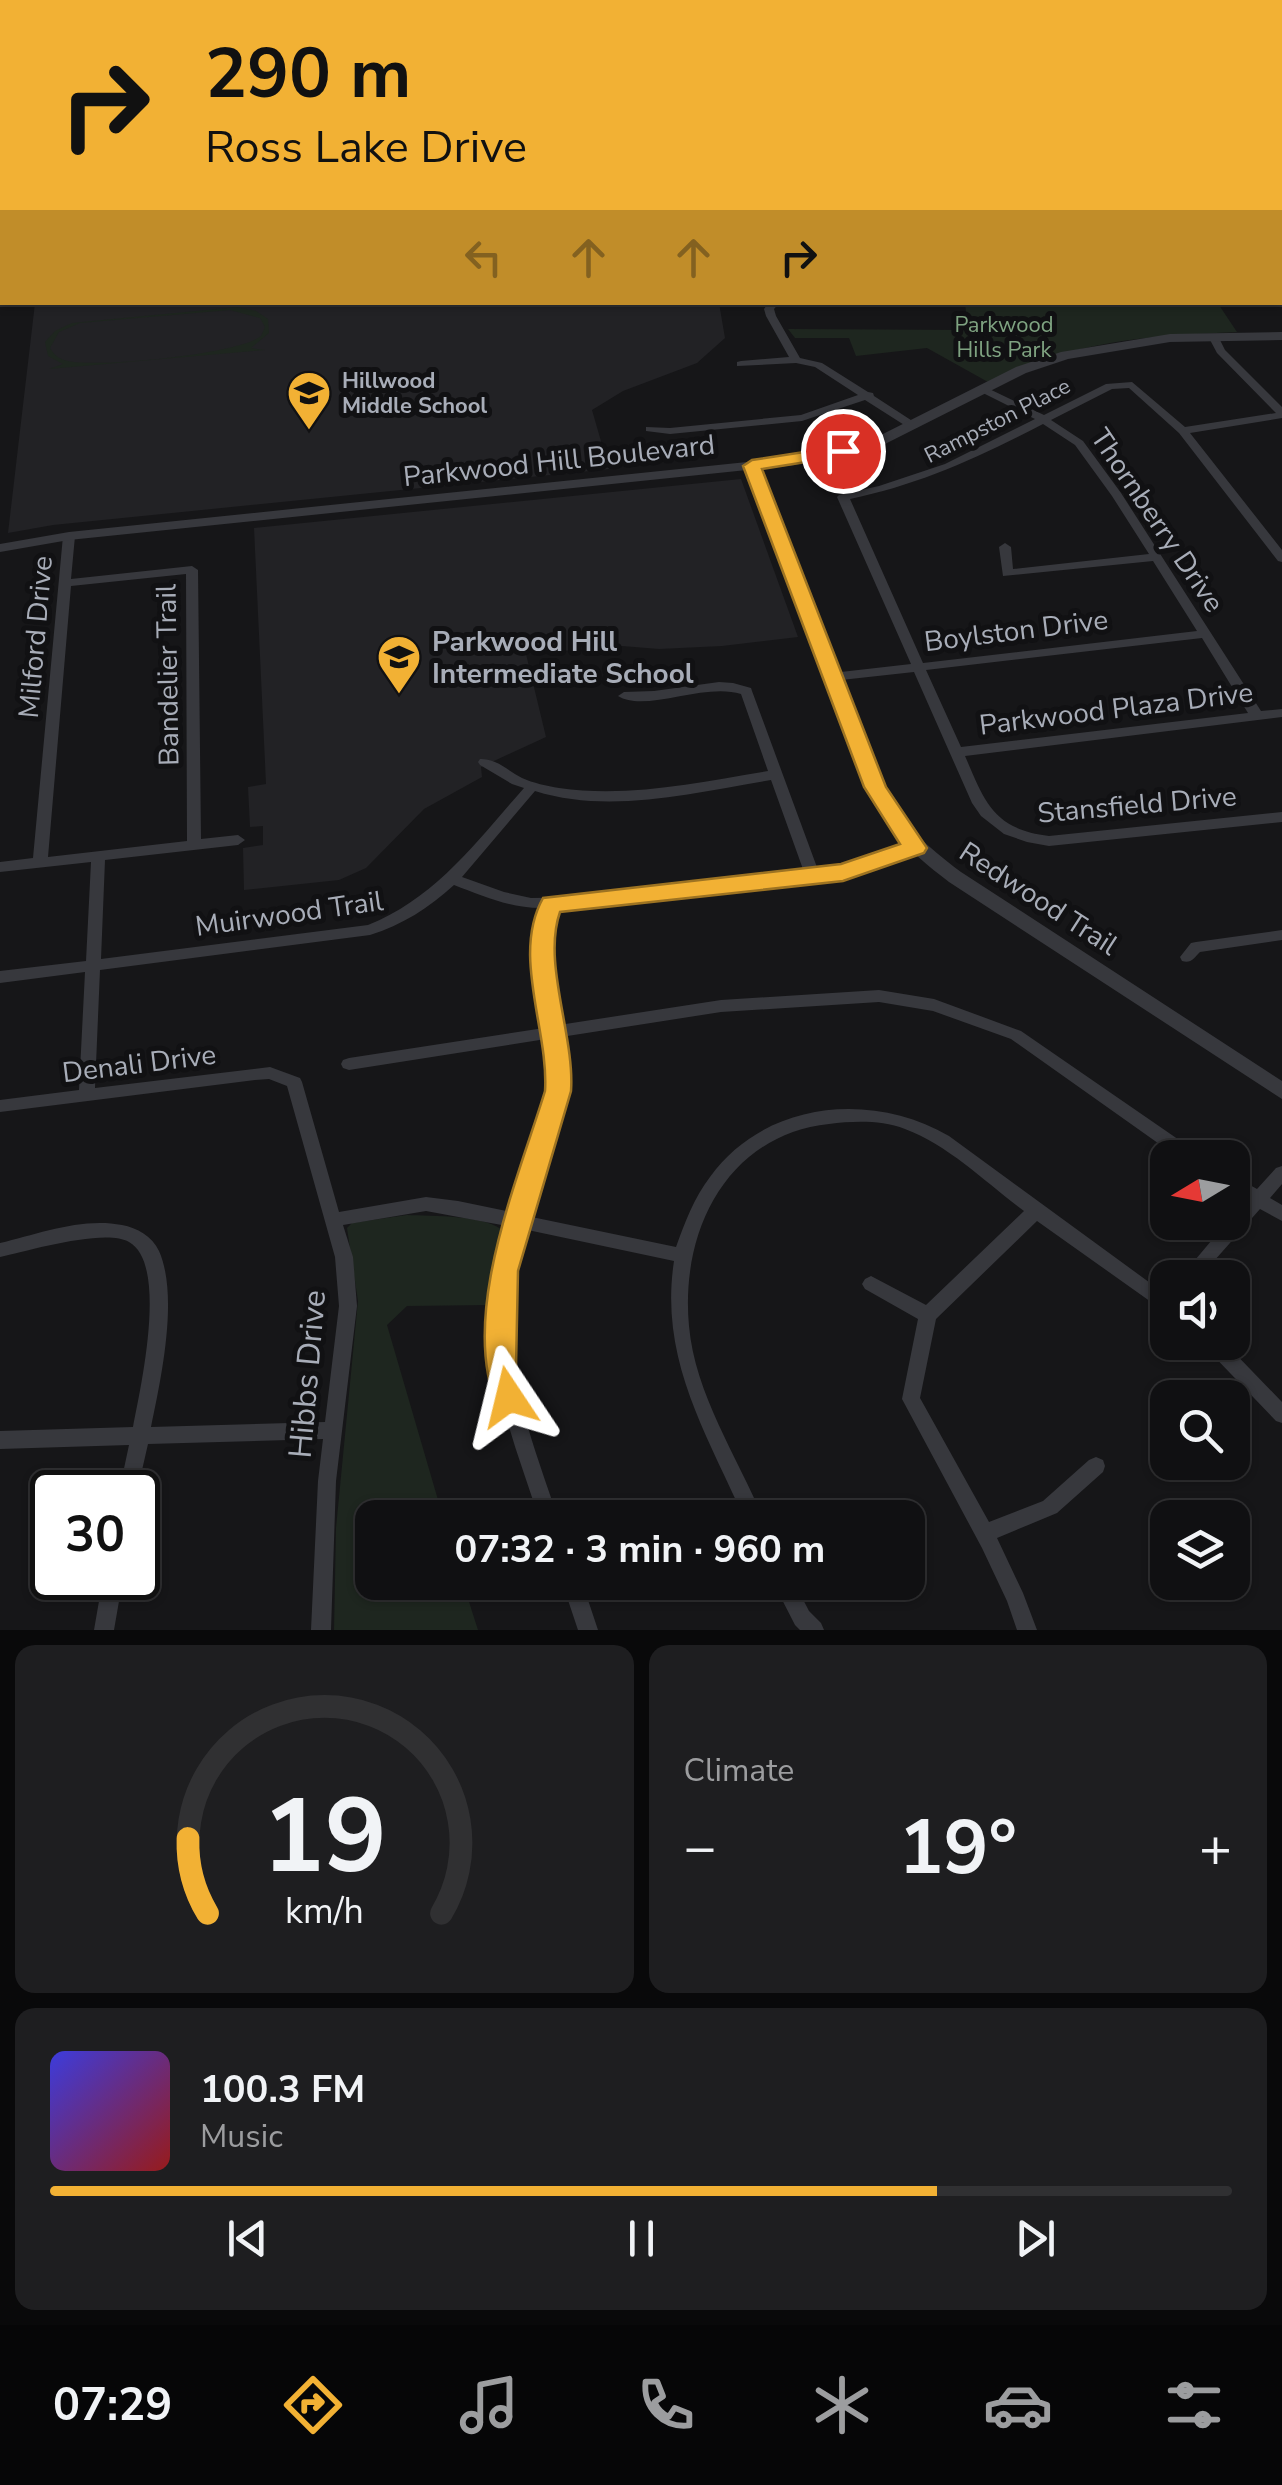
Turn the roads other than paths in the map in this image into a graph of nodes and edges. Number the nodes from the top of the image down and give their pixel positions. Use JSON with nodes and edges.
{"nodes":[{"id":1,"x":772,"y":305,"type":"edge"},
{"id":2,"x":1282,"y":336,"type":"edge"},
{"id":3,"x":1214,"y":338,"type":"junction"},
{"id":4,"x":796,"y":360,"type":"junction"},
{"id":5,"x":742,"y":364,"type":"dead end"},
{"id":6,"x":983,"y":389,"type":"junction"},
{"id":7,"x":871,"y":397,"type":"junction"},
{"id":8,"x":1282,"y":414,"type":"edge"},
{"id":9,"x":1043,"y":419,"type":"junction"},
{"id":10,"x":918,"y":424,"type":"junction"},
{"id":11,"x":650,"y":429,"type":"dead end"},
{"id":12,"x":1183,"y":431,"type":"junction"},
{"id":13,"x":752,"y":466,"type":"junction"},
{"id":14,"x":843,"y":498,"type":"joint"},
{"id":15,"x":69,"y":536,"type":"junction"},
{"id":16,"x":1004,"y":547,"type":"dead end"},
{"id":17,"x":0,"y":548,"type":"edge"},
{"id":18,"x":1158,"y":557,"type":"junction"},
{"id":19,"x":1282,"y":558,"type":"edge"},
{"id":20,"x":65,"y":583,"type":"junction"},
{"id":21,"x":1206,"y":634,"type":"junction"},
{"id":22,"x":919,"y":667,"type":"junction"},
{"id":23,"x":832,"y":677,"type":"junction"},
{"id":24,"x":624,"y":696,"type":"dead end"},
{"id":25,"x":1282,"y":713,"type":"edge"},
{"id":26,"x":1257,"y":716,"type":"junction"},
{"id":27,"x":957,"y":752,"type":"junction"},
{"id":28,"x":485,"y":762,"type":"dead end"},
{"id":29,"x":777,"y":774,"type":"junction"},
{"id":30,"x":530,"y":789,"type":"junction"},
{"id":31,"x":1282,"y":817,"type":"edge"},
{"id":32,"x":238,"y":840,"type":"dead end"},
{"id":33,"x":194,"y":845,"type":"junction"},
{"id":34,"x":916,"y":848,"type":"junction"},
{"id":35,"x":98,"y":856,"type":"junction"},
{"id":36,"x":40,"y":862,"type":"junction"},
{"id":37,"x":0,"y":867,"type":"edge"},
{"id":38,"x":814,"y":876,"type":"junction"},
{"id":39,"x":452,"y":879,"type":"junction"},
{"id":40,"x":552,"y":904,"type":"junction"},
{"id":41,"x":1282,"y":935,"type":"edge"},
{"id":42,"x":1187,"y":957,"type":"dead end"},
{"id":43,"x":93,"y":965,"type":"junction"},
{"id":44,"x":0,"y":977,"type":"edge"},
{"id":45,"x":555,"y":1030,"type":"junction"},
{"id":46,"x":349,"y":1064,"type":"dead end"},
{"id":47,"x":284,"y":1077,"type":"joint"},
{"id":48,"x":1282,"y":1091,"type":"edge"},
{"id":49,"x":87,"y":1093,"type":"junction"},
{"id":50,"x":0,"y":1106,"type":"edge"},
{"id":51,"x":1166,"y":1140,"type":"edge"},
{"id":52,"x":1282,"y":1173,"type":"edge"},
{"id":53,"x":1250,"y":1193,"type":"edge"},
{"id":54,"x":1260,"y":1199,"type":"junction"},
{"id":55,"x":1036,"y":1211,"type":"junction"},
{"id":56,"x":1282,"y":1214,"type":"edge"},
{"id":57,"x":333,"y":1220,"type":"junction"},
{"id":58,"x":517,"y":1221,"type":"junction"},
{"id":59,"x":0,"y":1250,"type":"edge"},
{"id":60,"x":683,"y":1256,"type":"junction"},
{"id":61,"x":1204,"y":1260,"type":"edge"},
{"id":62,"x":871,"y":1284,"type":"dead end"},
{"id":63,"x":1150,"y":1292,"type":"edge"},
{"id":64,"x":928,"y":1314,"type":"junction"},
{"id":65,"x":1229,"y":1360,"type":"edge"},
{"id":66,"x":1282,"y":1415,"type":"edge"},
{"id":67,"x":333,"y":1430,"type":"junction"},
{"id":68,"x":138,"y":1438,"type":"junction"},
{"id":69,"x":0,"y":1440,"type":"edge"},
{"id":70,"x":1096,"y":1466,"type":"dead end"},
{"id":71,"x":132,"y":1470,"type":"edge"},
{"id":72,"x":543,"y":1500,"type":"edge"},
{"id":73,"x":746,"y":1500,"type":"edge"},
{"id":74,"x":986,"y":1532,"type":"junction"},
{"id":75,"x":109,"y":1600,"type":"edge"},
{"id":76,"x":578,"y":1600,"type":"edge"},
{"id":77,"x":792,"y":1600,"type":"edge"},
{"id":78,"x":104,"y":1630,"type":"edge"},
{"id":79,"x":321,"y":1630,"type":"edge"},
{"id":80,"x":588,"y":1630,"type":"edge"},
{"id":81,"x":814,"y":1630,"type":"edge"},
{"id":82,"x":1027,"y":1630,"type":"edge"}],
"edges":[{"from":1,"to":4,"type":"street"},
{"from":2,"to":3,"type":"street","name":"Parkwood Hill Boulevard"},
{"from":3,"to":6,"type":"street","name":"Parkwood Hill Boulevard"},
{"from":3,"to":8,"type":"street"},
{"from":4,"to":5,"type":"street"},
{"from":4,"to":7,"type":"street"},
{"from":6,"to":9,"type":"street","name":"Thornberry Drive"},
{"from":6,"to":10,"type":"street","name":"Parkwood Hill Boulevard"},
{"from":7,"to":10,"type":"street"},
{"from":7,"to":11,"type":"street"},
{"from":8,"to":12,"type":"street"},
{"from":9,"to":12,"type":"street","name":"Rampston Place"},
{"from":9,"to":14,"type":"street","name":"Rampston Place"},
{"from":9,"to":18,"type":"street","name":"Thornberry Drive"},
{"from":10,"to":13,"type":"street","name":"Parkwood Hill Boulevard"},
{"from":12,"to":19,"type":"street"},
{"from":13,"to":15,"type":"street","name":"Parkwood Hill Boulevard"},
{"from":13,"to":23,"type":"street","name":"Redwood Trail"},
{"from":14,"to":22,"type":"street","name":"Stansfield Drive"},
{"from":15,"to":17,"type":"street","name":"Parkwood Hill Boulevard"},
{"from":15,"to":20,"type":"street","name":"Milford Drive"},
{"from":16,"to":18,"type":"street"},
{"from":18,"to":21,"type":"street","name":"Thornberry Drive"},
{"from":20,"to":33,"type":"street","name":"Bandelier Trail"},
{"from":20,"to":36,"type":"street","name":"Milford Drive"},
{"from":21,"to":22,"type":"street","name":"Boylston Drive"},
{"from":21,"to":26,"type":"street","name":"Thornberry Drive"},
{"from":22,"to":23,"type":"street","name":"Boylston Drive"},
{"from":22,"to":27,"type":"street","name":"Stansfield Drive"},
{"from":23,"to":34,"type":"street","name":"Redwood Trail"},
{"from":24,"to":29,"type":"street"},
{"from":25,"to":26,"type":"street","name":"Parkwood Plaza Drive"},
{"from":26,"to":27,"type":"street","name":"Parkwood Plaza Drive"},
{"from":27,"to":31,"type":"street","name":"Stansfield Drive"},
{"from":28,"to":30,"type":"street"},
{"from":29,"to":30,"type":"street"},
{"from":29,"to":38,"type":"street"},
{"from":30,"to":39,"type":"street","name":"Muirwood Trail"},
{"from":32,"to":33,"type":"street"},
{"from":33,"to":35,"type":"street"},
{"from":34,"to":38,"type":"street"},
{"from":34,"to":48,"type":"street","name":"Redwood Trail"},
{"from":35,"to":36,"type":"street"},
{"from":35,"to":43,"type":"street"},
{"from":36,"to":37,"type":"street"},
{"from":38,"to":40,"type":"street"},
{"from":39,"to":40,"type":"street"},
{"from":39,"to":43,"type":"street","name":"Muirwood Trail"},
{"from":40,"to":45,"type":"street"},
{"from":41,"to":42,"type":"street"},
{"from":43,"to":44,"type":"street","name":"Muirwood Trail"},
{"from":43,"to":49,"type":"street"},
{"from":45,"to":46,"type":"street"},
{"from":45,"to":51,"type":"street"},
{"from":45,"to":58,"type":"street"},
{"from":47,"to":49,"type":"street","name":"Denali Drive"},
{"from":47,"to":57,"type":"street","name":"Hibbs Drive"},
{"from":49,"to":50,"type":"street","name":"Denali Drive"},
{"from":52,"to":54,"type":"street"},
{"from":53,"to":54,"type":"street"},
{"from":54,"to":56,"type":"street"},
{"from":54,"to":61,"type":"street"},
{"from":55,"to":60,"type":"street"},
{"from":55,"to":63,"type":"street"},
{"from":55,"to":64,"type":"street"},
{"from":57,"to":58,"type":"street"},
{"from":57,"to":67,"type":"street","name":"Hibbs Drive"},
{"from":58,"to":60,"type":"street"},
{"from":58,"to":72,"type":"street"},
{"from":59,"to":68,"type":"street"},
{"from":60,"to":73,"type":"street"},
{"from":62,"to":64,"type":"street"},
{"from":64,"to":74,"type":"street"},
{"from":65,"to":66,"type":"street"},
{"from":67,"to":68,"type":"street"},
{"from":67,"to":79,"type":"street","name":"Hibbs Drive"},
{"from":68,"to":69,"type":"street"},
{"from":68,"to":71,"type":"street"},
{"from":70,"to":74,"type":"street"},
{"from":74,"to":82,"type":"street"},
{"from":75,"to":78,"type":"street"},
{"from":76,"to":80,"type":"street"},
{"from":77,"to":81,"type":"street"}]}
